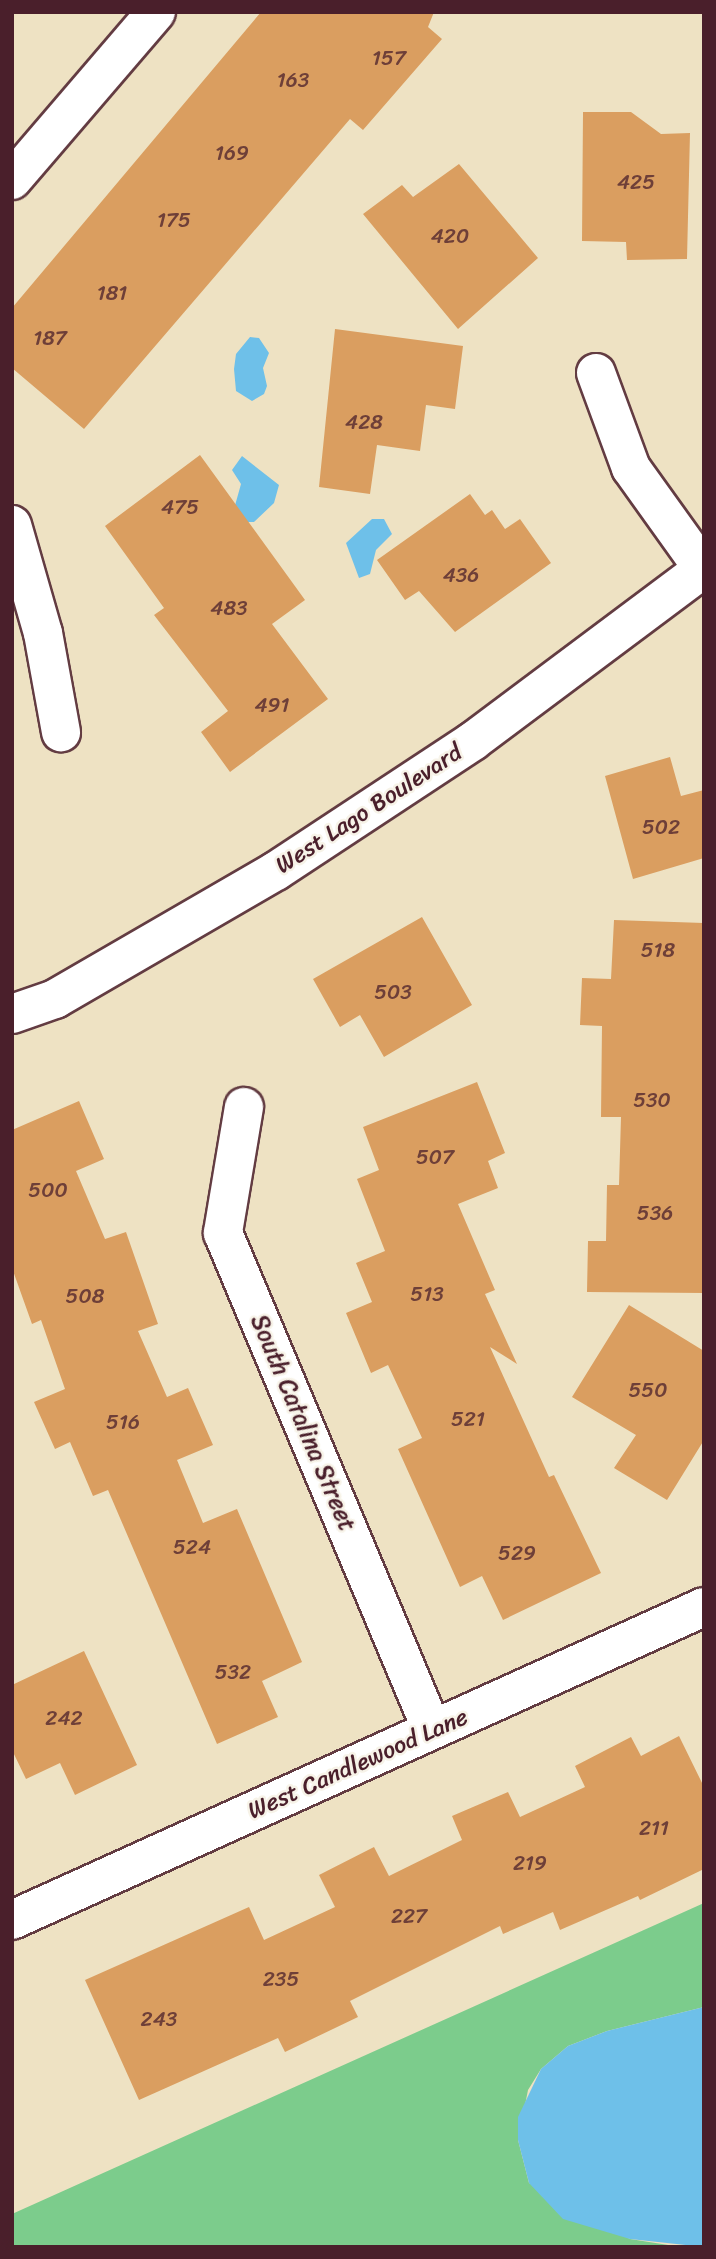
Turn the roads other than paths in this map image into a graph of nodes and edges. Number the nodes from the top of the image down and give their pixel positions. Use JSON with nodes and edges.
{"nodes":[{"id":1,"x":156,"y":12,"type":"edge"},
{"id":2,"x":12,"y":180,"type":"edge"},
{"id":3,"x":596,"y":373,"type":"dead end"},
{"id":4,"x":12,"y":525,"type":"edge"},
{"id":5,"x":703,"y":569,"type":"edge"},
{"id":6,"x":61,"y":732,"type":"dead end"},
{"id":7,"x":12,"y":1014,"type":"edge"},
{"id":8,"x":244,"y":1107,"type":"dead end"},
{"id":9,"x":704,"y":1607,"type":"edge"},
{"id":10,"x":432,"y":1730,"type":"junction"},
{"id":11,"x":12,"y":1920,"type":"edge"}],
"edges":[{"from":1,"to":2,"type":"street"},
{"from":3,"to":5,"type":"street"},
{"from":4,"to":6,"type":"street"},
{"from":5,"to":7,"type":"street","name":"West Lago Boulevard"},
{"from":8,"to":10,"type":"street","name":"South Catalina Street"},
{"from":9,"to":10,"type":"street","name":"West Candlewood Lane"},
{"from":10,"to":11,"type":"street","name":"West Candlewood Lane"}]}
